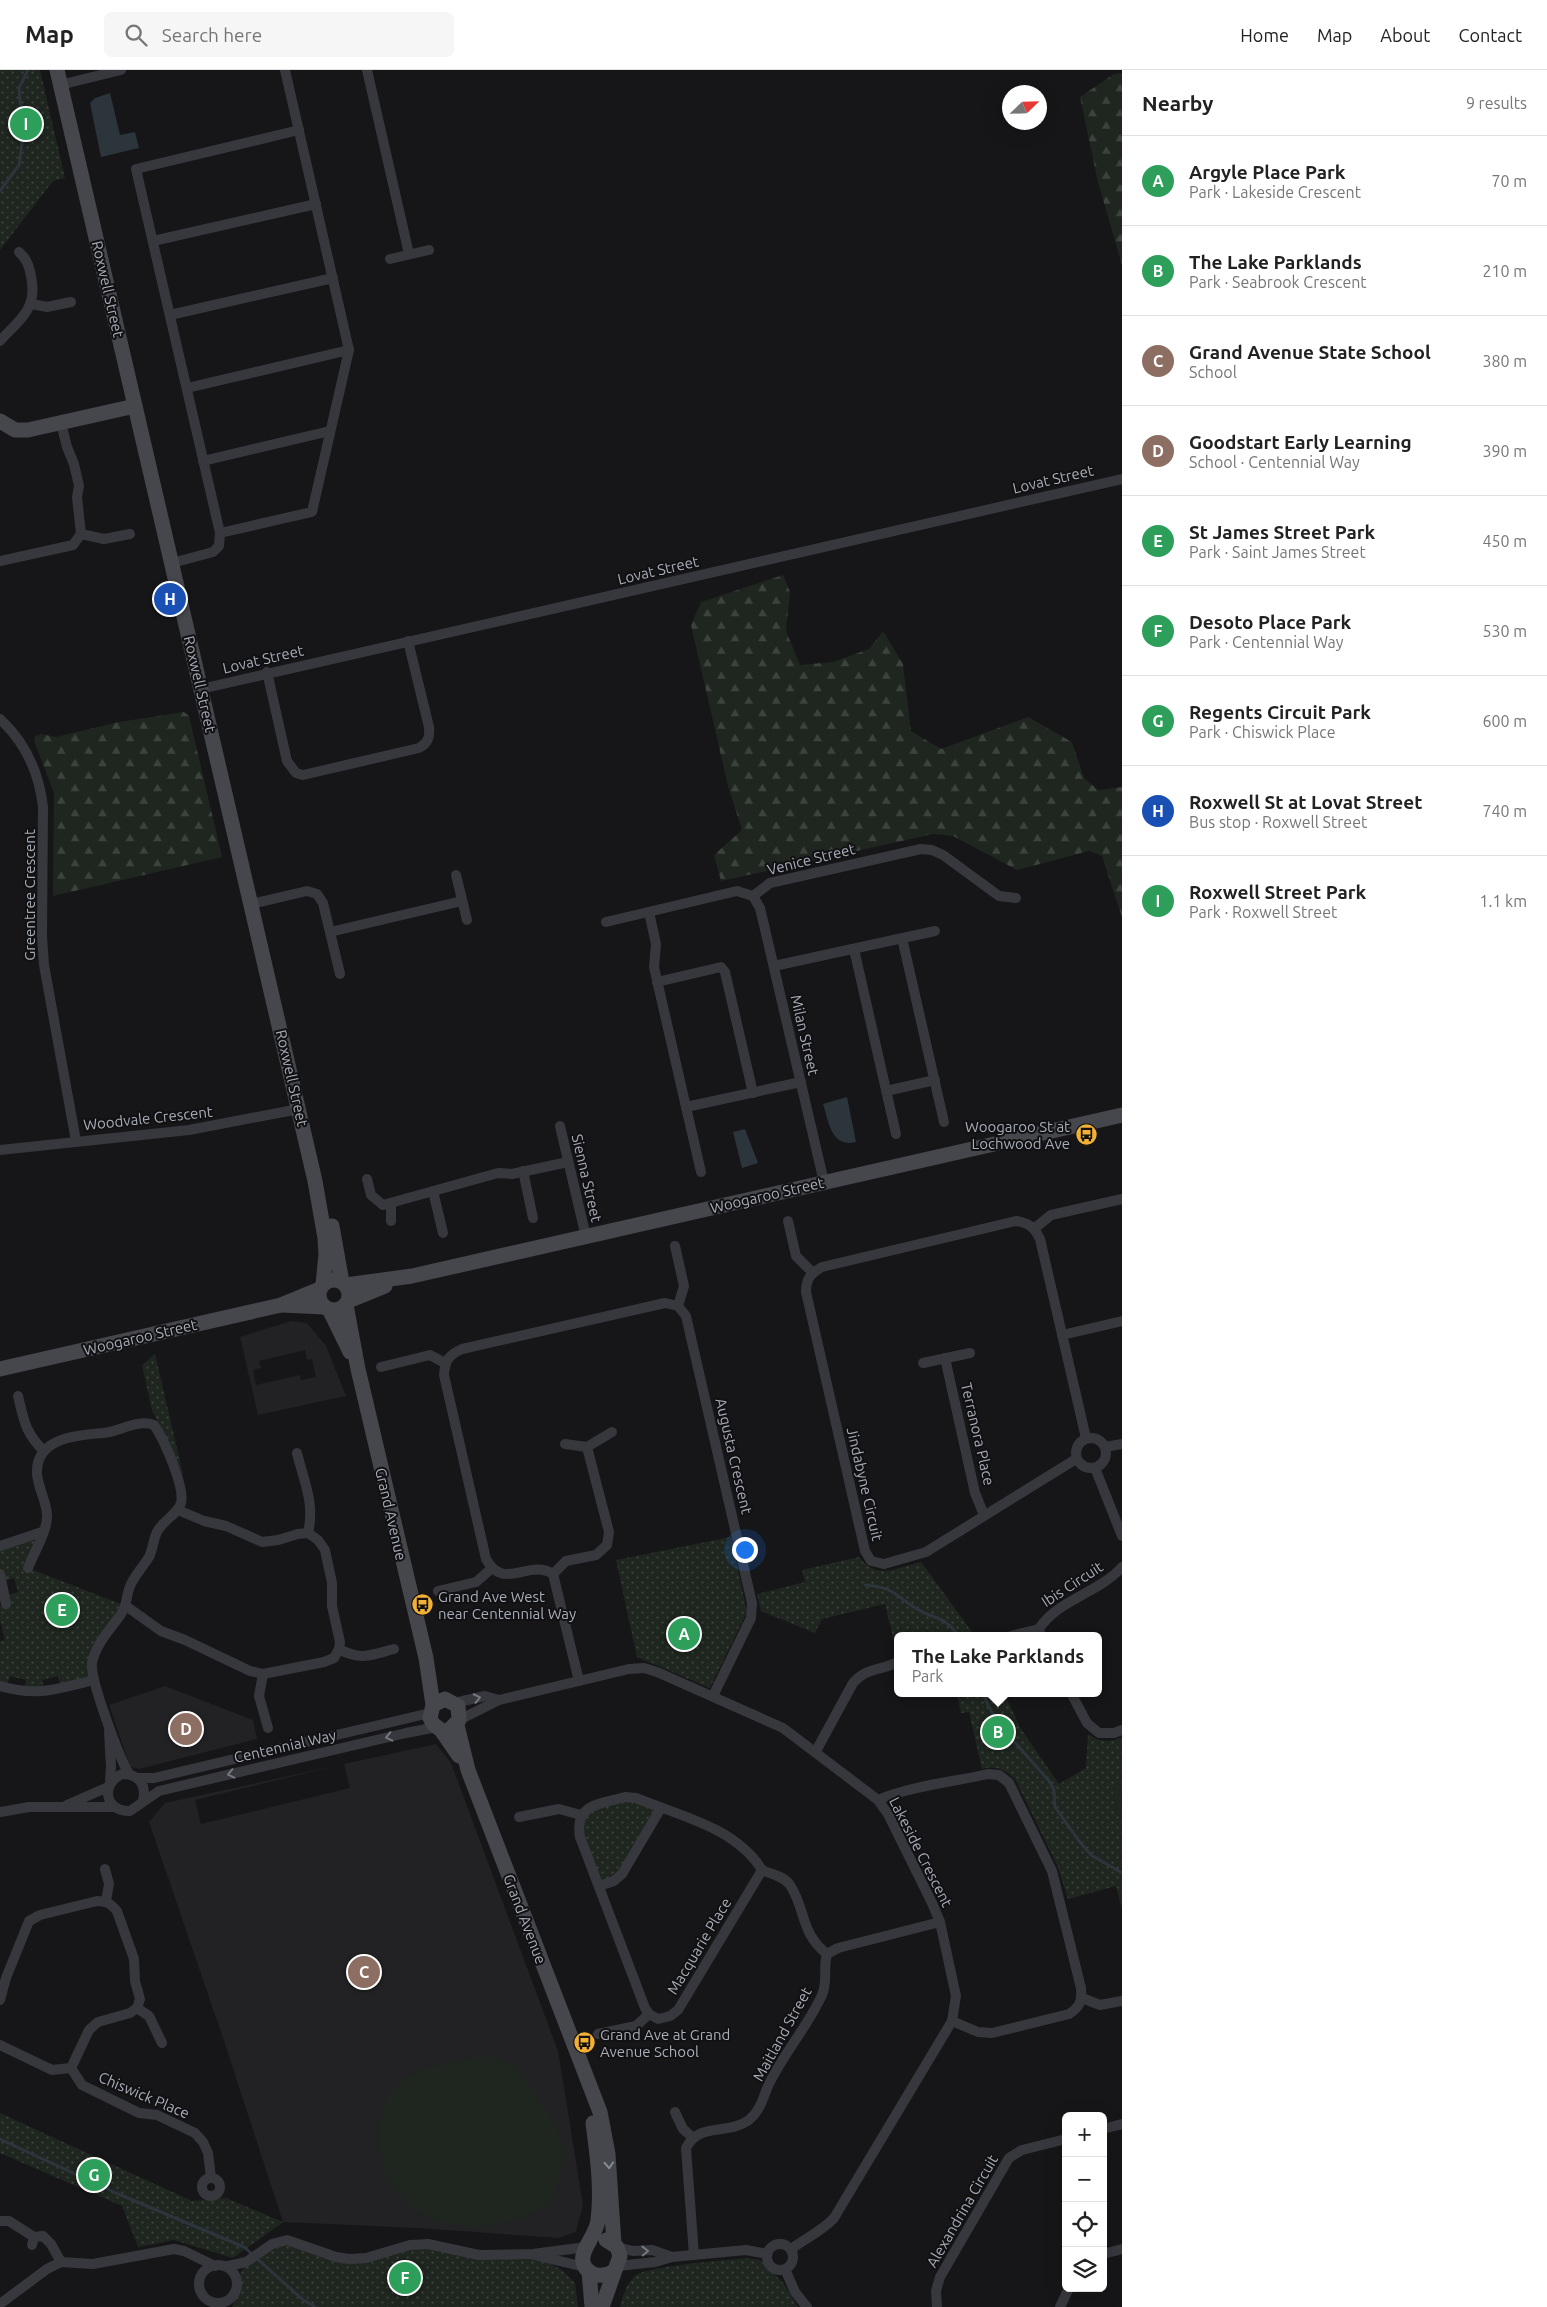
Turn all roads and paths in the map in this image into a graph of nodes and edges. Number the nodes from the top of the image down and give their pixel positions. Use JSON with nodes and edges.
{"nodes":[{"id":1,"x":121,"y":70,"type":"edge"},
{"id":2,"x":285,"y":70,"type":"edge"},
{"id":3,"x":367,"y":70,"type":"edge"},
{"id":4,"x":58,"y":77,"type":"edge"},
{"id":5,"x":299,"y":130,"type":"junction"},
{"id":6,"x":316,"y":204,"type":"junction"},
{"id":7,"x":153,"y":241,"type":"junction"},
{"id":8,"x":429,"y":250,"type":"dead end"},
{"id":9,"x":19,"y":252,"type":"dead end"},
{"id":10,"x":409,"y":254,"type":"junction"},
{"id":11,"x":390,"y":259,"type":"dead end"},
{"id":12,"x":333,"y":278,"type":"junction"},
{"id":13,"x":71,"y":302,"type":"dead end"},
{"id":14,"x":32,"y":304,"type":"junction"},
{"id":15,"x":170,"y":315,"type":"junction"},
{"id":16,"x":0,"y":341,"type":"edge"},
{"id":17,"x":350,"y":350,"type":"junction"},
{"id":18,"x":187,"y":388,"type":"junction"},
{"id":19,"x":135,"y":406,"type":"junction"},
{"id":20,"x":0,"y":421,"type":"edge"},
{"id":21,"x":61,"y":423,"type":"junction"},
{"id":22,"x":330,"y":431,"type":"junction"},
{"id":23,"x":203,"y":461,"type":"junction"},
{"id":24,"x":1122,"y":479,"type":"edge"},
{"id":25,"x":220,"y":532,"type":"junction"},
{"id":26,"x":82,"y":534,"type":"junction"},
{"id":27,"x":130,"y":534,"type":"dead end"},
{"id":28,"x":0,"y":561,"type":"edge"},
{"id":29,"x":172,"y":563,"type":"junction"},
{"id":30,"x":408,"y":641,"type":"junction"},
{"id":31,"x":267,"y":672,"type":"junction"},
{"id":32,"x":201,"y":689,"type":"junction"},
{"id":33,"x":0,"y":719,"type":"edge"},
{"id":34,"x":456,"y":875,"type":"dead end"},
{"id":35,"x":753,"y":896,"type":"junction"},
{"id":36,"x":1016,"y":898,"type":"dead end"},
{"id":37,"x":462,"y":901,"type":"junction"},
{"id":38,"x":251,"y":904,"type":"junction"},
{"id":39,"x":649,"y":912,"type":"junction"},
{"id":40,"x":467,"y":920,"type":"dead end"},
{"id":41,"x":606,"y":922,"type":"dead end"},
{"id":42,"x":935,"y":931,"type":"dead end"},
{"id":43,"x":330,"y":932,"type":"junction"},
{"id":44,"x":902,"y":938,"type":"junction"},
{"id":45,"x":854,"y":949,"type":"junction"},
{"id":46,"x":774,"y":966,"type":"junction"},
{"id":47,"x":340,"y":974,"type":"dead end"},
{"id":48,"x":657,"y":982,"type":"junction"},
{"id":49,"x":935,"y":1080,"type":"junction"},
{"id":50,"x":801,"y":1082,"type":"junction"},
{"id":51,"x":886,"y":1091,"type":"junction"},
{"id":52,"x":752,"y":1093,"type":"junction"},
{"id":53,"x":686,"y":1107,"type":"junction"},
{"id":54,"x":299,"y":1109,"type":"junction"},
{"id":55,"x":1122,"y":1116,"type":"edge"},
{"id":56,"x":944,"y":1122,"type":"dead end"},
{"id":57,"x":560,"y":1126,"type":"dead end"},
{"id":58,"x":896,"y":1134,"type":"dead end"},
{"id":59,"x":76,"y":1141,"type":"junction"},
{"id":60,"x":0,"y":1150,"type":"edge"},
{"id":61,"x":568,"y":1162,"type":"junction"},
{"id":62,"x":523,"y":1171,"type":"junction"},
{"id":63,"x":701,"y":1172,"type":"dead end"},
{"id":64,"x":367,"y":1179,"type":"dead end"},
{"id":65,"x":315,"y":1180,"type":"junction"},
{"id":66,"x":824,"y":1182,"type":"junction"},
{"id":67,"x":433,"y":1191,"type":"junction"},
{"id":68,"x":1122,"y":1199,"type":"edge"},
{"id":69,"x":391,"y":1204,"type":"junction"},
{"id":70,"x":533,"y":1218,"type":"dead end"},
{"id":71,"x":391,"y":1221,"type":"dead end"},
{"id":72,"x":788,"y":1221,"type":"dead end"},
{"id":73,"x":1035,"y":1228,"type":"junction"},
{"id":74,"x":443,"y":1234,"type":"dead end"},
{"id":75,"x":586,"y":1237,"type":"junction"},
{"id":76,"x":675,"y":1246,"type":"dead end"},
{"id":77,"x":813,"y":1272,"type":"junction"},
{"id":78,"x":412,"y":1276,"type":"junction"},
{"id":79,"x":344,"y":1284,"type":"junction"},
{"id":80,"x":321,"y":1287,"type":"junction"},
{"id":81,"x":347,"y":1303,"type":"junction"},
{"id":82,"x":281,"y":1305,"type":"junction"},
{"id":83,"x":678,"y":1306,"type":"junction"},
{"id":84,"x":327,"y":1308,"type":"junction"},
{"id":85,"x":1122,"y":1322,"type":"edge"},
{"id":86,"x":1062,"y":1335,"type":"junction"},
{"id":87,"x":970,"y":1353,"type":"dead end"},
{"id":88,"x":945,"y":1358,"type":"junction"},
{"id":89,"x":445,"y":1363,"type":"junction"},
{"id":90,"x":923,"y":1363,"type":"dead end"},
{"id":91,"x":381,"y":1367,"type":"dead end"},
{"id":92,"x":0,"y":1369,"type":"edge"},
{"id":93,"x":358,"y":1369,"type":"junction"},
{"id":94,"x":18,"y":1396,"type":"dead end"},
{"id":95,"x":612,"y":1432,"type":"dead end"},
{"id":96,"x":1086,"y":1438,"type":"junction"},
{"id":97,"x":565,"y":1444,"type":"dead end"},
{"id":98,"x":1122,"y":1444,"type":"edge"},
{"id":99,"x":588,"y":1447,"type":"junction"},
{"id":100,"x":1105,"y":1447,"type":"junction"},
{"id":101,"x":44,"y":1451,"type":"junction"},
{"id":102,"x":297,"y":1453,"type":"dead end"},
{"id":103,"x":1076,"y":1459,"type":"junction"},
{"id":104,"x":1095,"y":1468,"type":"junction"},
{"id":105,"x":178,"y":1510,"type":"junction"},
{"id":106,"x":984,"y":1515,"type":"junction"},
{"id":107,"x":42,"y":1532,"type":"junction"},
{"id":108,"x":308,"y":1534,"type":"junction"},
{"id":109,"x":1122,"y":1536,"type":"edge"},
{"id":110,"x":0,"y":1546,"type":"edge"},
{"id":111,"x":1122,"y":1566,"type":"edge"},
{"id":112,"x":28,"y":1568,"type":"dead end"},
{"id":113,"x":491,"y":1569,"type":"junction"},
{"id":114,"x":0,"y":1574,"type":"edge"},
{"id":115,"x":552,"y":1574,"type":"junction"},
{"id":116,"x":438,"y":1591,"type":"dead end"},
{"id":117,"x":6,"y":1604,"type":"dead end"},
{"id":118,"x":126,"y":1606,"type":"junction"},
{"id":119,"x":1040,"y":1632,"type":"edge"},
{"id":120,"x":339,"y":1649,"type":"junction"},
{"id":121,"x":394,"y":1649,"type":"dead end"},
{"id":122,"x":426,"y":1658,"type":"junction"},
{"id":123,"x":894,"y":1663,"type":"edge"},
{"id":124,"x":263,"y":1674,"type":"junction"},
{"id":125,"x":94,"y":1680,"type":"junction"},
{"id":126,"x":579,"y":1681,"type":"junction"},
{"id":127,"x":0,"y":1686,"type":"edge"},
{"id":128,"x":712,"y":1696,"type":"junction"},
{"id":129,"x":1073,"y":1697,"type":"edge"},
{"id":130,"x":499,"y":1700,"type":"junction"},
{"id":131,"x":452,"y":1701,"type":"junction"},
{"id":132,"x":432,"y":1709,"type":"junction"},
{"id":133,"x":458,"y":1722,"type":"junction"},
{"id":134,"x":109,"y":1728,"type":"junction"},
{"id":135,"x":268,"y":1728,"type":"dead end"},
{"id":136,"x":439,"y":1729,"type":"junction"},
{"id":137,"x":1122,"y":1730,"type":"edge"},
{"id":138,"x":816,"y":1751,"type":"junction"},
{"id":139,"x":468,"y":1770,"type":"junction"},
{"id":140,"x":133,"y":1776,"type":"junction"},
{"id":141,"x":109,"y":1785,"type":"junction"},
{"id":142,"x":143,"y":1800,"type":"junction"},
{"id":143,"x":878,"y":1800,"type":"junction"},
{"id":144,"x":113,"y":1806,"type":"junction"},
{"id":145,"x":61,"y":1807,"type":"junction"},
{"id":146,"x":661,"y":1808,"type":"junction"},
{"id":147,"x":0,"y":1812,"type":"edge"},
{"id":148,"x":580,"y":1815,"type":"junction"},
{"id":149,"x":519,"y":1817,"type":"dead end"},
{"id":150,"x":105,"y":1869,"type":"dead end"},
{"id":151,"x":762,"y":1870,"type":"junction"},
{"id":152,"x":599,"y":1886,"type":"junction"},
{"id":153,"x":106,"y":1902,"type":"junction"},
{"id":154,"x":940,"y":1922,"type":"junction"},
{"id":155,"x":827,"y":1954,"type":"junction"},
{"id":156,"x":1082,"y":1998,"type":"junction"},
{"id":157,"x":0,"y":2000,"type":"edge"},
{"id":158,"x":1122,"y":2001,"type":"edge"},
{"id":159,"x":137,"y":2008,"type":"junction"},
{"id":160,"x":649,"y":2014,"type":"junction"},
{"id":161,"x":952,"y":2021,"type":"junction"},
{"id":162,"x":598,"y":2034,"type":"dead end"},
{"id":163,"x":162,"y":2043,"type":"dead end"},
{"id":164,"x":0,"y":2045,"type":"edge"},
{"id":165,"x":71,"y":2068,"type":"junction"},
{"id":166,"x":582,"y":2068,"type":"junction"},
{"id":167,"x":675,"y":2112,"type":"dead end"},
{"id":168,"x":1122,"y":2124,"type":"edge"},
{"id":169,"x":1107,"y":2128,"type":"edge"},
{"id":170,"x":692,"y":2137,"type":"junction"},
{"id":171,"x":1062,"y":2139,"type":"edge"},
{"id":172,"x":211,"y":2178,"type":"dead end"},
{"id":173,"x":0,"y":2220,"type":"edge"},
{"id":174,"x":588,"y":2245,"type":"junction"},
{"id":175,"x":615,"y":2245,"type":"junction"},
{"id":176,"x":791,"y":2248,"type":"junction"},
{"id":177,"x":1122,"y":2249,"type":"edge"},
{"id":178,"x":1107,"y":2253,"type":"edge"},
{"id":179,"x":533,"y":2254,"type":"junction"},
{"id":180,"x":767,"y":2254,"type":"junction"},
{"id":181,"x":694,"y":2255,"type":"junction"},
{"id":182,"x":193,"y":2256,"type":"junction"},
{"id":183,"x":672,"y":2257,"type":"junction"},
{"id":184,"x":249,"y":2260,"type":"junction"},
{"id":185,"x":61,"y":2262,"type":"junction"},
{"id":186,"x":215,"y":2266,"type":"junction"},
{"id":187,"x":228,"y":2266,"type":"junction"},
{"id":188,"x":587,"y":2269,"type":"junction"},
{"id":189,"x":616,"y":2269,"type":"junction"},
{"id":190,"x":784,"y":2270,"type":"junction"},
{"id":191,"x":199,"y":2281,"type":"junction"},
{"id":192,"x":237,"y":2284,"type":"junction"},
{"id":193,"x":1067,"y":2292,"type":"edge"},
{"id":194,"x":0,"y":2304,"type":"edge"},
{"id":195,"x":592,"y":2307,"type":"edge"},
{"id":196,"x":602,"y":2307,"type":"edge"},
{"id":197,"x":807,"y":2307,"type":"edge"},
{"id":198,"x":937,"y":2307,"type":"edge"},
{"id":199,"x":1060,"y":2307,"type":"edge"}],
"edges":[{"from":1,"to":4,"type":"street"},
{"from":2,"to":5,"type":"street"},
{"from":3,"to":10,"type":"street"},
{"from":4,"to":19,"type":"street","name":"Roxwell Street"},
{"from":5,"to":6,"type":"street"},
{"from":5,"to":7,"type":"street"},
{"from":6,"to":7,"type":"street"},
{"from":6,"to":12,"type":"street"},
{"from":7,"to":15,"type":"street"},
{"from":8,"to":10,"type":"street"},
{"from":9,"to":14,"type":"street"},
{"from":10,"to":11,"type":"street"},
{"from":12,"to":15,"type":"street"},
{"from":12,"to":17,"type":"street"},
{"from":13,"to":14,"type":"street"},
{"from":14,"to":16,"type":"street"},
{"from":15,"to":18,"type":"street"},
{"from":17,"to":18,"type":"street"},
{"from":17,"to":22,"type":"street"},
{"from":18,"to":23,"type":"street"},
{"from":19,"to":21,"type":"street"},
{"from":19,"to":29,"type":"street","name":"Roxwell Street"},
{"from":20,"to":21,"type":"street"},
{"from":21,"to":26,"type":"street"},
{"from":22,"to":23,"type":"street"},
{"from":22,"to":25,"type":"street"},
{"from":23,"to":25,"type":"street"},
{"from":24,"to":30,"type":"street","name":"Lovat Street"},
{"from":25,"to":29,"type":"street"},
{"from":26,"to":27,"type":"street"},
{"from":26,"to":28,"type":"street"},
{"from":29,"to":32,"type":"street","name":"Roxwell Street"},
{"from":30,"to":31,"type":"street","name":"Lovat Street"},
{"from":30,"to":31,"type":"street"},
{"from":31,"to":32,"type":"street","name":"Lovat Street"},
{"from":32,"to":38,"type":"street","name":"Roxwell Street"},
{"from":33,"to":59,"type":"street","name":"Greentree Crescent"},
{"from":34,"to":37,"type":"street"},
{"from":35,"to":36,"type":"street","name":"Venice Street"},
{"from":35,"to":39,"type":"street"},
{"from":35,"to":46,"type":"street","name":"Milan Street"},
{"from":37,"to":40,"type":"street"},
{"from":37,"to":43,"type":"street"},
{"from":38,"to":43,"type":"street"},
{"from":38,"to":54,"type":"street","name":"Roxwell Street"},
{"from":39,"to":41,"type":"street"},
{"from":39,"to":48,"type":"street"},
{"from":42,"to":44,"type":"street"},
{"from":43,"to":47,"type":"street"},
{"from":44,"to":45,"type":"street"},
{"from":44,"to":49,"type":"street"},
{"from":45,"to":46,"type":"street"},
{"from":45,"to":51,"type":"street"},
{"from":46,"to":50,"type":"street","name":"Milan Street"},
{"from":48,"to":52,"type":"street"},
{"from":48,"to":53,"type":"street"},
{"from":49,"to":51,"type":"street"},
{"from":49,"to":56,"type":"street"},
{"from":50,"to":52,"type":"street"},
{"from":50,"to":66,"type":"street","name":"Milan Street"},
{"from":51,"to":58,"type":"street"},
{"from":52,"to":53,"type":"street"},
{"from":53,"to":63,"type":"street"},
{"from":54,"to":59,"type":"street","name":"Woodvale Crescent"},
{"from":54,"to":65,"type":"street","name":"Roxwell Street"},
{"from":55,"to":66,"type":"street","name":"Woogaroo Street"},
{"from":57,"to":61,"type":"street","name":"Sienna Street"},
{"from":59,"to":60,"type":"street","name":"Woodvale Crescent"},
{"from":61,"to":62,"type":"street"},
{"from":61,"to":75,"type":"street","name":"Sienna Street"},
{"from":62,"to":67,"type":"street"},
{"from":62,"to":70,"type":"street"},
{"from":64,"to":69,"type":"street"},
{"from":65,"to":79,"type":"street","name":"Roxwell Street"},
{"from":65,"to":80,"type":"street","name":"Roxwell Street"},
{"from":66,"to":75,"type":"street","name":"Woogaroo Street"},
{"from":67,"to":69,"type":"street"},
{"from":67,"to":74,"type":"street"},
{"from":68,"to":73,"type":"street"},
{"from":69,"to":71,"type":"street"},
{"from":72,"to":77,"type":"street"},
{"from":73,"to":77,"type":"street"},
{"from":73,"to":86,"type":"street"},
{"from":75,"to":78,"type":"street","name":"Woogaroo Street"},
{"from":76,"to":83,"type":"street"},
{"from":77,"to":106,"type":"street","name":"Jindabyne Circuit"},
{"from":78,"to":79,"type":"street","name":"Woogaroo Street"},
{"from":78,"to":81,"type":"street","name":"Woogaroo Street"},
{"from":79,"to":80,"type":"street","name":"Woogaroo Street"},
{"from":79,"to":81,"type":"street"},
{"from":80,"to":82,"type":"street","name":"Woogaroo Street"},
{"from":80,"to":84,"type":"street"},
{"from":81,"to":84,"type":"street","name":"Woogaroo Street"},
{"from":81,"to":93,"type":"street","name":"Grand Avenue"},
{"from":82,"to":84,"type":"street","name":"Woogaroo Street"},
{"from":82,"to":92,"type":"street","name":"Woogaroo Street"},
{"from":83,"to":89,"type":"street"},
{"from":83,"to":128,"type":"street","name":"Augusta Crescent"},
{"from":84,"to":93,"type":"street","name":"Grand Avenue"},
{"from":85,"to":86,"type":"street"},
{"from":86,"to":96,"type":"street"},
{"from":87,"to":88,"type":"street"},
{"from":88,"to":90,"type":"street"},
{"from":88,"to":106,"type":"street","name":"Terranora Place"},
{"from":89,"to":91,"type":"street"},
{"from":89,"to":113,"type":"street"},
{"from":93,"to":122,"type":"street","name":"Grand Avenue"},
{"from":94,"to":101,"type":"street"},
{"from":95,"to":99,"type":"street"},
{"from":96,"to":100,"type":"street"},
{"from":96,"to":103,"type":"street"},
{"from":97,"to":99,"type":"street"},
{"from":98,"to":100,"type":"street"},
{"from":99,"to":115,"type":"street"},
{"from":100,"to":104,"type":"street"},
{"from":101,"to":105,"type":"street"},
{"from":101,"to":107,"type":"street"},
{"from":102,"to":108,"type":"street"},
{"from":103,"to":104,"type":"street"},
{"from":103,"to":106,"type":"street","name":"Jindabyne Circuit"},
{"from":104,"to":109,"type":"street"},
{"from":105,"to":108,"type":"street"},
{"from":105,"to":118,"type":"street"},
{"from":107,"to":110,"type":"street"},
{"from":107,"to":112,"type":"street"},
{"from":108,"to":120,"type":"street"},
{"from":111,"to":119,"type":"street","name":"Ibis Circuit"},
{"from":113,"to":115,"type":"street"},
{"from":113,"to":116,"type":"street"},
{"from":114,"to":117,"type":"street"},
{"from":115,"to":126,"type":"street"},
{"from":118,"to":124,"type":"street"},
{"from":118,"to":125,"type":"street"},
{"from":120,"to":121,"type":"street"},
{"from":120,"to":124,"type":"street"},
{"from":122,"to":131,"type":"street","name":"Grand Avenue"},
{"from":122,"to":132,"type":"street","name":"Grand Avenue"},
{"from":123,"to":138,"type":"street"},
{"from":124,"to":135,"type":"street"},
{"from":125,"to":127,"type":"street"},
{"from":125,"to":134,"type":"street"},
{"from":126,"to":128,"type":"street","name":"Lakeside Crescent"},
{"from":126,"to":130,"type":"street","name":"Lakeside Crescent"},
{"from":128,"to":138,"type":"street","name":"Lakeside Crescent"},
{"from":129,"to":137,"type":"street"},
{"from":131,"to":130,"type":"street","name":"Lakeside Crescent","one_way":true},
{"from":130,"to":133,"type":"street","name":"Lakeside Crescent"},
{"from":131,"to":132,"type":"street"},
{"from":131,"to":133,"type":"street","name":"Grand Avenue"},
{"from":132,"to":136,"type":"street","name":"Grand Avenue"},
{"from":132,"to":140,"type":"street","name":"Centennial Way"},
{"from":133,"to":136,"type":"street"},
{"from":133,"to":139,"type":"street","name":"Grand Avenue"},
{"from":134,"to":140,"type":"street"},
{"from":134,"to":141,"type":"street"},
{"from":136,"to":139,"type":"street","name":"Grand Avenue"},
{"from":136,"to":142,"type":"street","name":"Centennial Way","one_way":true},
{"from":138,"to":143,"type":"street","name":"Lakeside Crescent"},
{"from":139,"to":166,"type":"street","name":"Grand Avenue"},
{"from":140,"to":141,"type":"street","name":"Centennial Way"},
{"from":140,"to":142,"type":"street"},
{"from":141,"to":144,"type":"street"},
{"from":141,"to":145,"type":"street","name":"Centennial Way"},
{"from":142,"to":144,"type":"street","name":"Centennial Way"},
{"from":143,"to":154,"type":"street","name":"Lakeside Crescent"},
{"from":143,"to":156,"type":"street"},
{"from":144,"to":145,"type":"street","name":"Centennial Way"},
{"from":145,"to":147,"type":"street","name":"Centennial Way"},
{"from":146,"to":148,"type":"street"},
{"from":146,"to":151,"type":"street"},
{"from":146,"to":152,"type":"street"},
{"from":148,"to":149,"type":"street"},
{"from":148,"to":152,"type":"street"},
{"from":150,"to":153,"type":"street"},
{"from":151,"to":155,"type":"street"},
{"from":151,"to":160,"type":"street","name":"Macquarie Place"},
{"from":152,"to":160,"type":"street"},
{"from":153,"to":157,"type":"street"},
{"from":153,"to":159,"type":"street"},
{"from":154,"to":155,"type":"street"},
{"from":154,"to":161,"type":"street","name":"Lakeside Crescent"},
{"from":155,"to":170,"type":"street","name":"Maitland Street"},
{"from":156,"to":158,"type":"street"},
{"from":156,"to":161,"type":"street"},
{"from":159,"to":163,"type":"street"},
{"from":159,"to":165,"type":"street"},
{"from":160,"to":162,"type":"street"},
{"from":161,"to":176,"type":"street","name":"Lakeside Crescent"},
{"from":164,"to":165,"type":"street"},
{"from":165,"to":172,"type":"street","name":"Chiswick Place"},
{"from":166,"to":174,"type":"street","name":"Grand Avenue"},
{"from":166,"to":175,"type":"street","name":"Grand Avenue","one_way":true},
{"from":167,"to":170,"type":"street"},
{"from":168,"to":169,"type":"street"},
{"from":170,"to":181,"type":"street"},
{"from":171,"to":198,"type":"street","name":"Alexandrina Circuit"},
{"from":173,"to":185,"type":"street"},
{"from":174,"to":175,"type":"street"},
{"from":174,"to":179,"type":"street"},
{"from":174,"to":188,"type":"street","name":"Grand Avenue"},
{"from":175,"to":183,"type":"street","one_way":true},
{"from":175,"to":189,"type":"street","name":"Grand Avenue"},
{"from":176,"to":180,"type":"street","name":"Lakeside Crescent"},
{"from":176,"to":190,"type":"street"},
{"from":177,"to":178,"type":"street"},
{"from":179,"to":184,"type":"street"},
{"from":179,"to":188,"type":"street"},
{"from":180,"to":181,"type":"street"},
{"from":180,"to":190,"type":"street"},
{"from":181,"to":183,"type":"street"},
{"from":182,"to":185,"type":"street"},
{"from":182,"to":186,"type":"street"},
{"from":182,"to":191,"type":"street"},
{"from":183,"to":189,"type":"street"},
{"from":184,"to":187,"type":"street"},
{"from":184,"to":192,"type":"street"},
{"from":185,"to":194,"type":"street"},
{"from":186,"to":187,"type":"street"},
{"from":186,"to":191,"type":"street"},
{"from":187,"to":192,"type":"street"},
{"from":188,"to":189,"type":"street"},
{"from":188,"to":195,"type":"street","name":"Grand Avenue"},
{"from":189,"to":196,"type":"street","name":"Grand Avenue"},
{"from":190,"to":197,"type":"street"},
{"from":191,"to":192,"type":"street"},
{"from":193,"to":199,"type":"street"}]}
